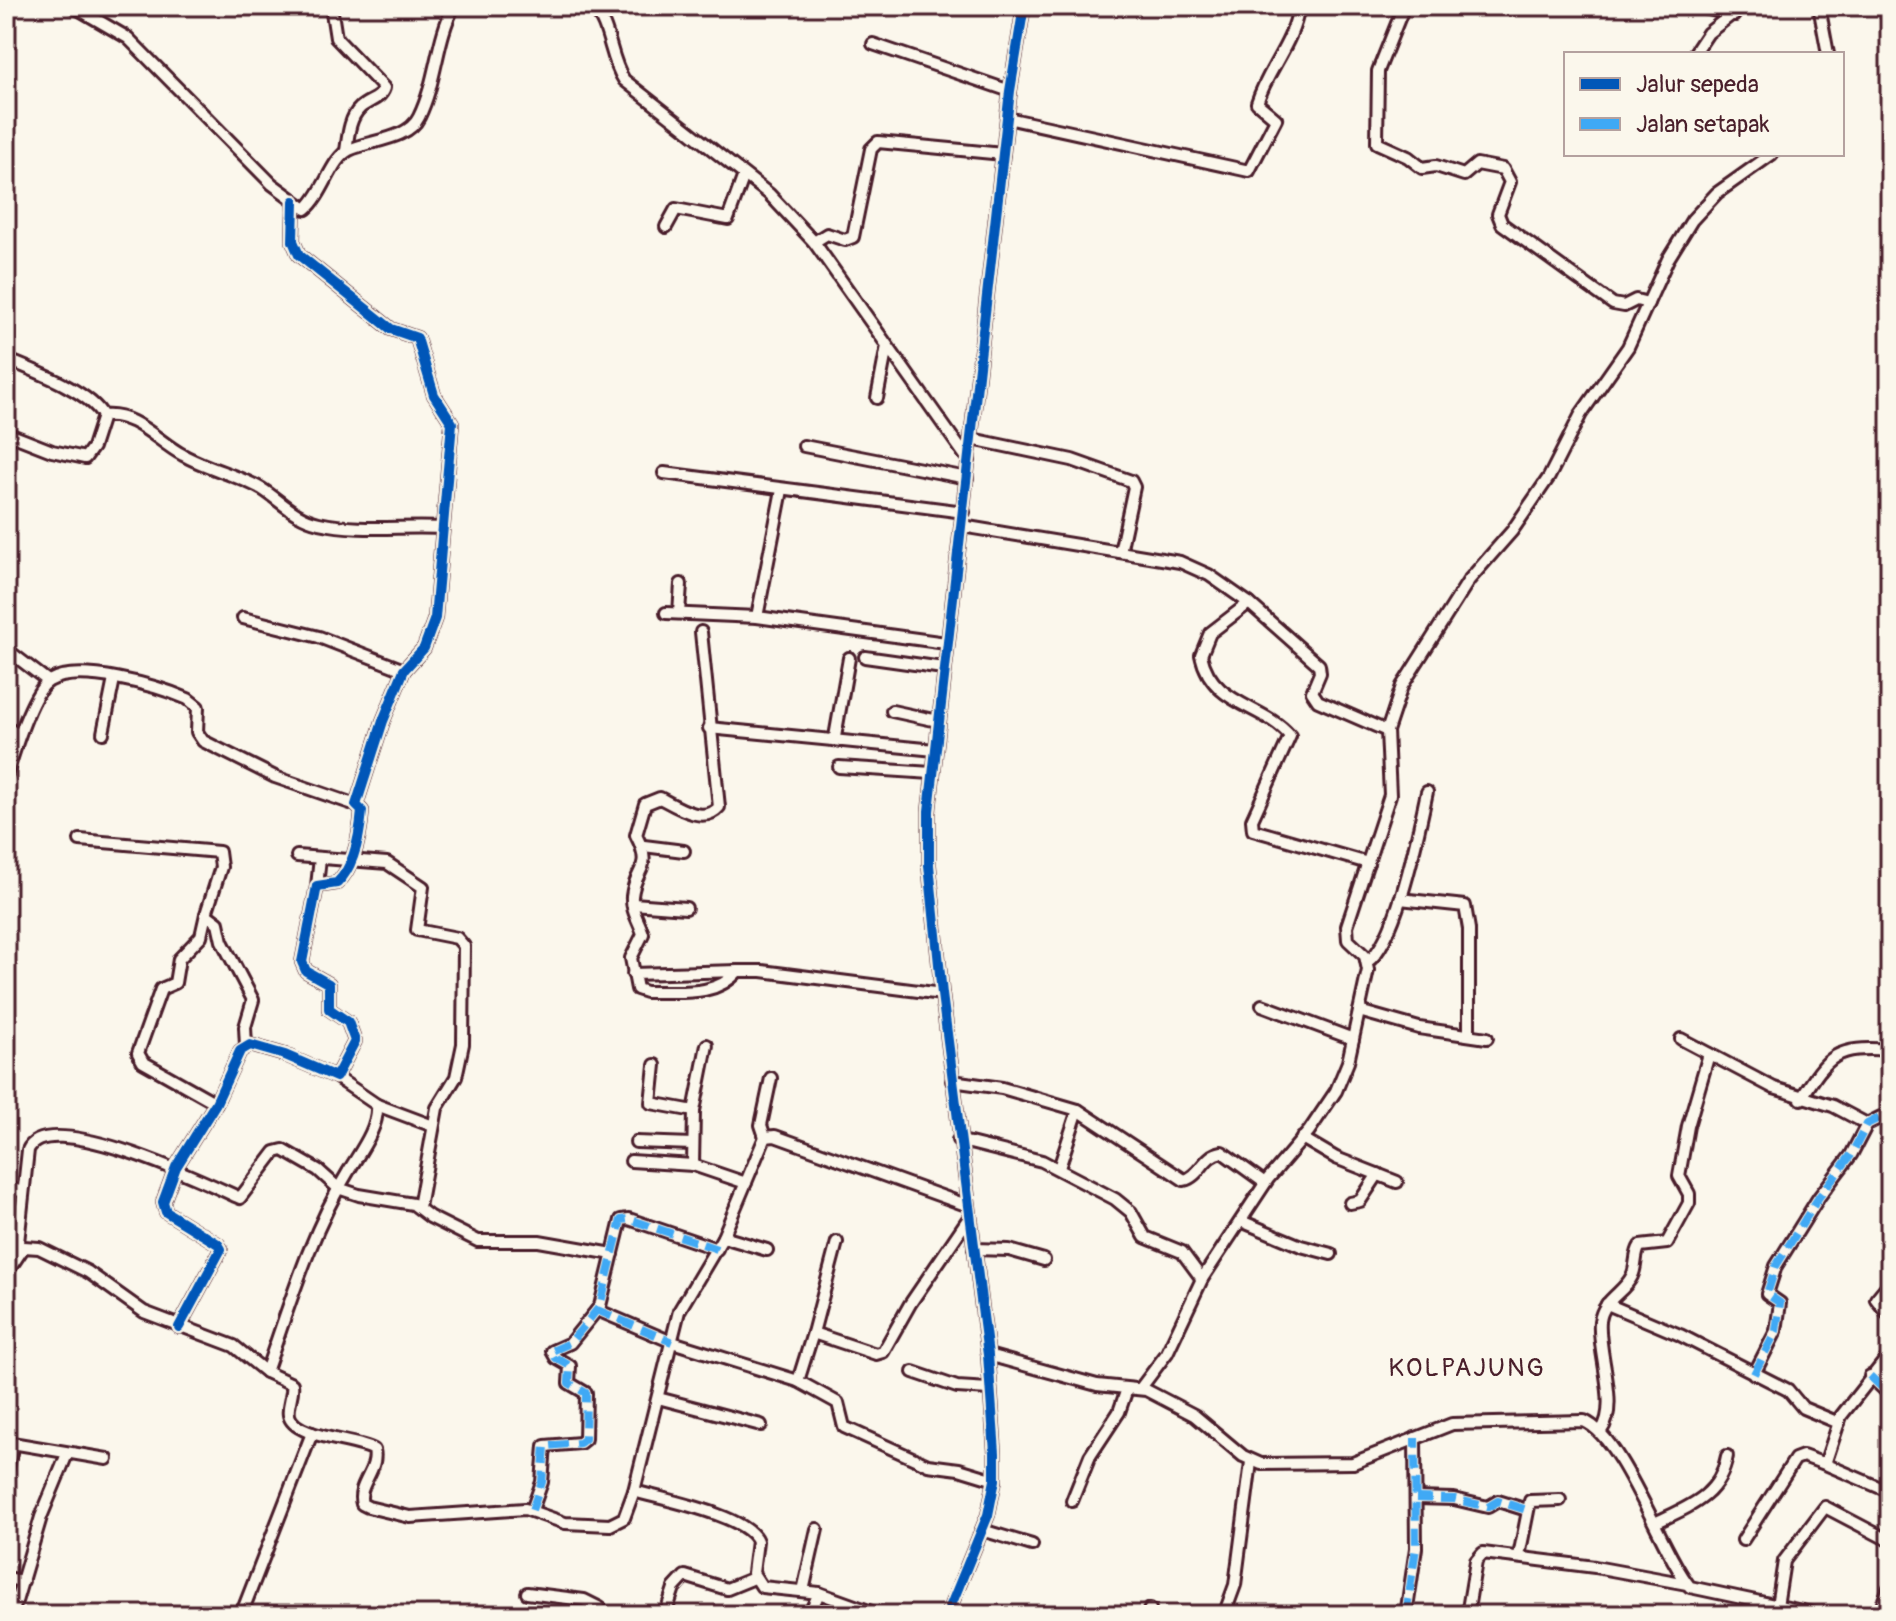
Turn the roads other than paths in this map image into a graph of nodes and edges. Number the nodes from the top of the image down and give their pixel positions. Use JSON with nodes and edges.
{"nodes":[{"id":1,"x":73,"y":6,"type":"edge"},
{"id":2,"x":331,"y":6,"type":"edge"},
{"id":3,"x":454,"y":6,"type":"edge"},
{"id":4,"x":592,"y":6,"type":"edge"},
{"id":5,"x":1024,"y":6,"type":"edge"},
{"id":6,"x":1299,"y":6,"type":"edge"},
{"id":7,"x":1404,"y":6,"type":"edge"},
{"id":8,"x":1819,"y":6,"type":"edge"},
{"id":9,"x":1704,"y":8,"type":"edge"},
{"id":10,"x":1730,"y":10,"type":"edge"},
{"id":11,"x":873,"y":44,"type":"dead end"},
{"id":12,"x":1695,"y":52,"type":"edge"},
{"id":13,"x":1828,"y":52,"type":"edge"},
{"id":14,"x":1010,"y":91,"type":"junction"},
{"id":15,"x":1007,"y":118,"type":"junction"},
{"id":16,"x":346,"y":151,"type":"junction"},
{"id":17,"x":1003,"y":154,"type":"junction"},
{"id":18,"x":1769,"y":156,"type":"edge"},
{"id":19,"x":744,"y":175,"type":"junction"},
{"id":20,"x":294,"y":201,"type":"junction"},
{"id":21,"x":666,"y":227,"type":"dead end"},
{"id":22,"x":814,"y":242,"type":"junction"},
{"id":23,"x":1648,"y":303,"type":"junction"},
{"id":24,"x":887,"y":346,"type":"junction"},
{"id":25,"x":6,"y":359,"type":"edge"},
{"id":26,"x":877,"y":398,"type":"dead end"},
{"id":27,"x":103,"y":416,"type":"junction"},
{"id":28,"x":7,"y":436,"type":"edge"},
{"id":29,"x":972,"y":439,"type":"junction"},
{"id":30,"x":804,"y":446,"type":"dead end"},
{"id":31,"x":969,"y":461,"type":"junction"},
{"id":32,"x":664,"y":473,"type":"dead end"},
{"id":33,"x":967,"y":478,"type":"junction"},
{"id":34,"x":782,"y":490,"type":"junction"},
{"id":35,"x":964,"y":512,"type":"junction"},
{"id":36,"x":969,"y":527,"type":"junction"},
{"id":37,"x":440,"y":528,"type":"junction"},
{"id":38,"x":1120,"y":552,"type":"junction"},
{"id":39,"x":681,"y":584,"type":"dead end"},
{"id":40,"x":1249,"y":603,"type":"junction"},
{"id":41,"x":666,"y":613,"type":"dead end"},
{"id":42,"x":679,"y":613,"type":"junction"},
{"id":43,"x":757,"y":617,"type":"junction"},
{"id":44,"x":243,"y":618,"type":"dead end"},
{"id":45,"x":701,"y":632,"type":"dead end"},
{"id":46,"x":946,"y":643,"type":"junction"},
{"id":47,"x":6,"y":649,"type":"edge"},
{"id":48,"x":865,"y":657,"type":"dead end"},
{"id":49,"x":849,"y":658,"type":"dead end"},
{"id":50,"x":943,"y":668,"type":"junction"},
{"id":51,"x":404,"y":670,"type":"junction"},
{"id":52,"x":114,"y":679,"type":"junction"},
{"id":53,"x":48,"y":681,"type":"junction"},
{"id":54,"x":892,"y":711,"type":"dead end"},
{"id":55,"x":938,"y":721,"type":"junction"},
{"id":56,"x":6,"y":727,"type":"edge"},
{"id":57,"x":709,"y":728,"type":"junction"},
{"id":58,"x":1387,"y":731,"type":"junction"},
{"id":59,"x":103,"y":733,"type":"dead end"},
{"id":60,"x":19,"y":735,"type":"junction"},
{"id":61,"x":835,"y":737,"type":"junction"},
{"id":62,"x":935,"y":750,"type":"junction"},
{"id":63,"x":839,"y":767,"type":"dead end"},
{"id":64,"x":932,"y":773,"type":"junction"},
{"id":65,"x":6,"y":777,"type":"edge"},
{"id":66,"x":1427,"y":792,"type":"dead end"},
{"id":67,"x":356,"y":805,"type":"junction"},
{"id":68,"x":80,"y":840,"type":"dead end"},
{"id":69,"x":644,"y":846,"type":"junction"},
{"id":70,"x":684,"y":851,"type":"dead end"},
{"id":71,"x":297,"y":856,"type":"dead end"},
{"id":72,"x":320,"y":858,"type":"junction"},
{"id":73,"x":351,"y":861,"type":"junction"},
{"id":74,"x":1368,"y":863,"type":"junction"},
{"id":75,"x":317,"y":886,"type":"junction"},
{"id":76,"x":1400,"y":899,"type":"junction"},
{"id":77,"x":633,"y":904,"type":"junction"},
{"id":78,"x":686,"y":908,"type":"dead end"},
{"id":79,"x":206,"y":914,"type":"junction"},
{"id":80,"x":1367,"y":962,"type":"junction"},
{"id":81,"x":738,"y":971,"type":"junction"},
{"id":82,"x":633,"y":974,"type":"junction"},
{"id":83,"x":942,"y":994,"type":"junction"},
{"id":84,"x":1262,"y":1005,"type":"dead end"},
{"id":85,"x":1359,"y":1011,"type":"junction"},
{"id":86,"x":1469,"y":1035,"type":"junction"},
{"id":87,"x":1487,"y":1038,"type":"dead end"},
{"id":88,"x":1353,"y":1039,"type":"junction"},
{"id":89,"x":1681,"y":1039,"type":"dead end"},
{"id":90,"x":707,"y":1045,"type":"dead end"},
{"id":91,"x":246,"y":1046,"type":"junction"},
{"id":92,"x":1890,"y":1050,"type":"edge"},
{"id":93,"x":1709,"y":1054,"type":"junction"},
{"id":94,"x":655,"y":1065,"type":"dead end"},
{"id":95,"x":336,"y":1077,"type":"junction"},
{"id":96,"x":771,"y":1078,"type":"dead end"},
{"id":97,"x":952,"y":1081,"type":"junction"},
{"id":98,"x":1801,"y":1099,"type":"junction"},
{"id":99,"x":216,"y":1103,"type":"junction"},
{"id":100,"x":377,"y":1105,"type":"junction"},
{"id":101,"x":1078,"y":1110,"type":"junction"},
{"id":102,"x":694,"y":1111,"type":"junction"},
{"id":103,"x":1890,"y":1122,"type":"edge"},
{"id":104,"x":1867,"y":1124,"type":"junction"},
{"id":105,"x":433,"y":1126,"type":"junction"},
{"id":106,"x":765,"y":1137,"type":"junction"},
{"id":107,"x":1302,"y":1138,"type":"junction"},
{"id":108,"x":958,"y":1140,"type":"junction"},
{"id":109,"x":636,"y":1142,"type":"dead end"},
{"id":110,"x":693,"y":1144,"type":"junction"},
{"id":111,"x":631,"y":1161,"type":"dead end"},
{"id":112,"x":693,"y":1165,"type":"junction"},
{"id":113,"x":176,"y":1167,"type":"junction"},
{"id":114,"x":1059,"y":1168,"type":"junction"},
{"id":115,"x":1378,"y":1174,"type":"junction"},
{"id":116,"x":1397,"y":1182,"type":"dead end"},
{"id":117,"x":746,"y":1183,"type":"junction"},
{"id":118,"x":1265,"y":1183,"type":"junction"},
{"id":119,"x":6,"y":1187,"type":"edge"},
{"id":120,"x":338,"y":1188,"type":"junction"},
{"id":121,"x":23,"y":1192,"type":"junction"},
{"id":122,"x":1350,"y":1203,"type":"dead end"},
{"id":123,"x":966,"y":1205,"type":"junction"},
{"id":124,"x":419,"y":1207,"type":"junction"},
{"id":125,"x":968,"y":1219,"type":"junction"},
{"id":126,"x":1241,"y":1221,"type":"junction"},
{"id":127,"x":723,"y":1237,"type":"junction"},
{"id":128,"x":1890,"y":1237,"type":"edge"},
{"id":129,"x":837,"y":1242,"type":"dead end"},
{"id":130,"x":1890,"y":1246,"type":"edge"},
{"id":131,"x":717,"y":1249,"type":"junction"},
{"id":132,"x":974,"y":1249,"type":"junction"},
{"id":133,"x":767,"y":1250,"type":"dead end"},
{"id":134,"x":17,"y":1252,"type":"junction"},
{"id":135,"x":613,"y":1254,"type":"junction"},
{"id":136,"x":1331,"y":1254,"type":"dead end"},
{"id":137,"x":1044,"y":1260,"type":"dead end"},
{"id":138,"x":6,"y":1273,"type":"edge"},
{"id":139,"x":1202,"y":1279,"type":"junction"},
{"id":140,"x":1890,"y":1282,"type":"edge"},
{"id":141,"x":1607,"y":1304,"type":"junction"},
{"id":142,"x":597,"y":1310,"type":"junction"},
{"id":143,"x":1890,"y":1317,"type":"edge"},
{"id":144,"x":179,"y":1327,"type":"junction"},
{"id":145,"x":813,"y":1333,"type":"junction"},
{"id":146,"x":672,"y":1342,"type":"junction"},
{"id":147,"x":1890,"y":1354,"type":"edge"},
{"id":148,"x":988,"y":1355,"type":"junction"},
{"id":149,"x":266,"y":1372,"type":"junction"},
{"id":150,"x":913,"y":1372,"type":"dead end"},
{"id":151,"x":1754,"y":1374,"type":"junction"},
{"id":152,"x":1870,"y":1376,"type":"junction"},
{"id":153,"x":798,"y":1381,"type":"junction"},
{"id":154,"x":989,"y":1389,"type":"junction"},
{"id":155,"x":1127,"y":1389,"type":"junction"},
{"id":156,"x":1140,"y":1389,"type":"junction"},
{"id":157,"x":1890,"y":1395,"type":"edge"},
{"id":158,"x":658,"y":1398,"type":"junction"},
{"id":159,"x":1839,"y":1423,"type":"junction"},
{"id":160,"x":761,"y":1425,"type":"dead end"},
{"id":161,"x":1601,"y":1431,"type":"junction"},
{"id":162,"x":312,"y":1433,"type":"junction"},
{"id":163,"x":1415,"y":1438,"type":"junction"},
{"id":164,"x":10,"y":1443,"type":"edge"},
{"id":165,"x":67,"y":1454,"type":"junction"},
{"id":166,"x":1727,"y":1456,"type":"dead end"},
{"id":167,"x":107,"y":1459,"type":"dead end"},
{"id":168,"x":1251,"y":1462,"type":"junction"},
{"id":169,"x":1825,"y":1464,"type":"junction"},
{"id":170,"x":6,"y":1475,"type":"edge"},
{"id":171,"x":995,"y":1480,"type":"junction"},
{"id":172,"x":634,"y":1491,"type":"junction"},
{"id":173,"x":1890,"y":1492,"type":"edge"},
{"id":174,"x":1416,"y":1498,"type":"junction"},
{"id":175,"x":1560,"y":1500,"type":"dead end"},
{"id":176,"x":1072,"y":1501,"type":"dead end"},
{"id":177,"x":532,"y":1510,"type":"junction"},
{"id":178,"x":1527,"y":1510,"type":"junction"},
{"id":179,"x":1657,"y":1522,"type":"junction"},
{"id":180,"x":817,"y":1529,"type":"dead end"},
{"id":181,"x":982,"y":1530,"type":"junction"},
{"id":182,"x":1743,"y":1540,"type":"dead end"},
{"id":183,"x":1890,"y":1541,"type":"edge"},
{"id":184,"x":1032,"y":1545,"type":"dead end"},
{"id":185,"x":1519,"y":1556,"type":"junction"},
{"id":186,"x":6,"y":1578,"type":"edge"},
{"id":187,"x":754,"y":1578,"type":"junction"},
{"id":188,"x":23,"y":1581,"type":"junction"},
{"id":189,"x":1687,"y":1584,"type":"junction"},
{"id":190,"x":1890,"y":1588,"type":"edge"},
{"id":191,"x":810,"y":1592,"type":"junction"},
{"id":192,"x":527,"y":1593,"type":"dead end"},
{"id":193,"x":1779,"y":1609,"type":"edge"},
{"id":194,"x":12,"y":1615,"type":"edge"},
{"id":195,"x":241,"y":1615,"type":"edge"},
{"id":196,"x":602,"y":1615,"type":"edge"},
{"id":197,"x":665,"y":1615,"type":"edge"},
{"id":198,"x":809,"y":1615,"type":"edge"},
{"id":199,"x":880,"y":1615,"type":"edge"},
{"id":200,"x":947,"y":1615,"type":"edge"},
{"id":201,"x":1224,"y":1615,"type":"edge"},
{"id":202,"x":1406,"y":1615,"type":"edge"},
{"id":203,"x":1467,"y":1615,"type":"edge"},
{"id":204,"x":1821,"y":1615,"type":"edge"},
{"id":205,"x":1879,"y":1615,"type":"edge"}],
"edges":[{"from":1,"to":20,"type":"street"},
{"from":2,"to":16,"type":"street"},
{"from":3,"to":16,"type":"street"},
{"from":4,"to":19,"type":"street"},
{"from":5,"to":14,"type":"street"},
{"from":6,"to":15,"type":"street"},
{"from":7,"to":23,"type":"street"},
{"from":8,"to":13,"type":"street"},
{"from":9,"to":10,"type":"street"},
{"from":10,"to":12,"type":"street"},
{"from":11,"to":14,"type":"street"},
{"from":14,"to":15,"type":"street"},
{"from":15,"to":17,"type":"street"},
{"from":16,"to":20,"type":"street"},
{"from":17,"to":22,"type":"street"},
{"from":17,"to":29,"type":"street"},
{"from":18,"to":23,"type":"street"},
{"from":19,"to":21,"type":"street"},
{"from":19,"to":22,"type":"street"},
{"from":20,"to":37,"type":"street"},
{"from":22,"to":24,"type":"street"},
{"from":23,"to":58,"type":"street"},
{"from":24,"to":26,"type":"street"},
{"from":24,"to":31,"type":"street"},
{"from":25,"to":27,"type":"street"},
{"from":27,"to":28,"type":"street"},
{"from":27,"to":37,"type":"street"},
{"from":29,"to":31,"type":"street"},
{"from":29,"to":38,"type":"street"},
{"from":30,"to":33,"type":"street"},
{"from":31,"to":33,"type":"street"},
{"from":32,"to":34,"type":"street"},
{"from":33,"to":35,"type":"street"},
{"from":34,"to":35,"type":"street"},
{"from":34,"to":43,"type":"street"},
{"from":35,"to":36,"type":"street"},
{"from":36,"to":38,"type":"street"},
{"from":36,"to":46,"type":"street"},
{"from":37,"to":51,"type":"street"},
{"from":38,"to":40,"type":"street"},
{"from":39,"to":42,"type":"street"},
{"from":40,"to":58,"type":"street"},
{"from":40,"to":74,"type":"street"},
{"from":41,"to":42,"type":"street"},
{"from":42,"to":43,"type":"street"},
{"from":43,"to":46,"type":"street"},
{"from":44,"to":51,"type":"street"},
{"from":45,"to":57,"type":"street"},
{"from":46,"to":50,"type":"street"},
{"from":47,"to":53,"type":"street"},
{"from":48,"to":50,"type":"street"},
{"from":49,"to":61,"type":"street"},
{"from":50,"to":55,"type":"street"},
{"from":51,"to":67,"type":"street"},
{"from":52,"to":53,"type":"street"},
{"from":52,"to":59,"type":"street"},
{"from":52,"to":67,"type":"street"},
{"from":53,"to":60,"type":"street"},
{"from":54,"to":55,"type":"street"},
{"from":55,"to":62,"type":"street"},
{"from":56,"to":60,"type":"street"},
{"from":57,"to":61,"type":"street"},
{"from":57,"to":69,"type":"street"},
{"from":58,"to":74,"type":"street"},
{"from":60,"to":65,"type":"street"},
{"from":61,"to":62,"type":"street"},
{"from":62,"to":64,"type":"street"},
{"from":63,"to":64,"type":"street"},
{"from":64,"to":83,"type":"street"},
{"from":66,"to":76,"type":"street"},
{"from":67,"to":73,"type":"street"},
{"from":68,"to":79,"type":"street"},
{"from":69,"to":70,"type":"street"},
{"from":69,"to":77,"type":"street"},
{"from":71,"to":72,"type":"street"},
{"from":72,"to":73,"type":"street"},
{"from":72,"to":75,"type":"street"},
{"from":73,"to":75,"type":"street"},
{"from":73,"to":105,"type":"street"},
{"from":74,"to":80,"type":"street"},
{"from":75,"to":95,"type":"street"},
{"from":76,"to":80,"type":"street"},
{"from":76,"to":86,"type":"street"},
{"from":77,"to":78,"type":"street"},
{"from":77,"to":82,"type":"street"},
{"from":79,"to":91,"type":"street"},
{"from":79,"to":99,"type":"street"},
{"from":80,"to":85,"type":"street"},
{"from":81,"to":82,"type":"street"},
{"from":81,"to":82,"type":"street"},
{"from":81,"to":83,"type":"street"},
{"from":83,"to":97,"type":"street"},
{"from":84,"to":88,"type":"street"},
{"from":85,"to":86,"type":"street"},
{"from":85,"to":88,"type":"street"},
{"from":86,"to":87,"type":"street"},
{"from":88,"to":107,"type":"street"},
{"from":89,"to":93,"type":"street"},
{"from":90,"to":102,"type":"street"},
{"from":91,"to":95,"type":"street"},
{"from":91,"to":99,"type":"street"},
{"from":92,"to":98,"type":"street"},
{"from":93,"to":98,"type":"street"},
{"from":93,"to":141,"type":"street"},
{"from":94,"to":102,"type":"street"},
{"from":95,"to":100,"type":"street"},
{"from":96,"to":106,"type":"street"},
{"from":97,"to":101,"type":"street"},
{"from":97,"to":108,"type":"street"},
{"from":98,"to":104,"type":"street"},
{"from":99,"to":113,"type":"street"},
{"from":100,"to":105,"type":"street"},
{"from":100,"to":120,"type":"street"},
{"from":101,"to":114,"type":"street"},
{"from":101,"to":118,"type":"street"},
{"from":102,"to":110,"type":"street"},
{"from":103,"to":104,"type":"street"},
{"from":104,"to":151,"type":"street"},
{"from":105,"to":124,"type":"street"},
{"from":106,"to":117,"type":"street"},
{"from":106,"to":123,"type":"street"},
{"from":107,"to":115,"type":"street"},
{"from":107,"to":118,"type":"street"},
{"from":108,"to":114,"type":"street"},
{"from":108,"to":123,"type":"street"},
{"from":109,"to":110,"type":"street"},
{"from":110,"to":112,"type":"street"},
{"from":111,"to":112,"type":"street"},
{"from":112,"to":117,"type":"street"},
{"from":113,"to":120,"type":"street"},
{"from":113,"to":121,"type":"street"},
{"from":113,"to":144,"type":"street"},
{"from":114,"to":139,"type":"street"},
{"from":115,"to":116,"type":"street"},
{"from":115,"to":122,"type":"street"},
{"from":117,"to":127,"type":"street"},
{"from":118,"to":126,"type":"street"},
{"from":119,"to":121,"type":"street"},
{"from":120,"to":124,"type":"street"},
{"from":120,"to":149,"type":"street"},
{"from":121,"to":134,"type":"street"},
{"from":123,"to":125,"type":"street"},
{"from":124,"to":135,"type":"street"},
{"from":125,"to":132,"type":"street"},
{"from":125,"to":145,"type":"street"},
{"from":126,"to":136,"type":"street"},
{"from":126,"to":139,"type":"street"},
{"from":127,"to":131,"type":"street"},
{"from":127,"to":133,"type":"street"},
{"from":128,"to":130,"type":"street"},
{"from":129,"to":145,"type":"street"},
{"from":131,"to":135,"type":"street"},
{"from":131,"to":146,"type":"street"},
{"from":132,"to":137,"type":"street"},
{"from":132,"to":148,"type":"street"},
{"from":134,"to":138,"type":"street"},
{"from":134,"to":144,"type":"street"},
{"from":135,"to":142,"type":"street"},
{"from":139,"to":156,"type":"street"},
{"from":140,"to":143,"type":"street"},
{"from":141,"to":151,"type":"street"},
{"from":141,"to":161,"type":"street"},
{"from":142,"to":146,"type":"street"},
{"from":142,"to":177,"type":"street"},
{"from":144,"to":149,"type":"street"},
{"from":145,"to":153,"type":"street"},
{"from":146,"to":153,"type":"street"},
{"from":146,"to":158,"type":"street"},
{"from":147,"to":152,"type":"street"},
{"from":148,"to":154,"type":"street"},
{"from":148,"to":155,"type":"street"},
{"from":149,"to":162,"type":"street"},
{"from":150,"to":154,"type":"street"},
{"from":151,"to":159,"type":"street"},
{"from":152,"to":157,"type":"street"},
{"from":152,"to":159,"type":"street"},
{"from":153,"to":171,"type":"street"},
{"from":154,"to":171,"type":"street"},
{"from":155,"to":156,"type":"street"},
{"from":155,"to":176,"type":"street"},
{"from":156,"to":168,"type":"street"},
{"from":158,"to":160,"type":"street"},
{"from":158,"to":172,"type":"street"},
{"from":159,"to":169,"type":"street"},
{"from":161,"to":163,"type":"street"},
{"from":161,"to":179,"type":"street"},
{"from":162,"to":177,"type":"street"},
{"from":162,"to":195,"type":"street"},
{"from":163,"to":168,"type":"street"},
{"from":163,"to":174,"type":"street"},
{"from":164,"to":165,"type":"street"},
{"from":164,"to":170,"type":"street"},
{"from":165,"to":167,"type":"street"},
{"from":165,"to":188,"type":"street"},
{"from":166,"to":179,"type":"street"},
{"from":168,"to":201,"type":"street"},
{"from":169,"to":173,"type":"street"},
{"from":169,"to":182,"type":"street"},
{"from":171,"to":181,"type":"street"},
{"from":172,"to":177,"type":"street"},
{"from":172,"to":187,"type":"street"},
{"from":174,"to":178,"type":"street"},
{"from":174,"to":202,"type":"street"},
{"from":175,"to":178,"type":"street"},
{"from":178,"to":185,"type":"street"},
{"from":179,"to":189,"type":"street"},
{"from":180,"to":191,"type":"street"},
{"from":181,"to":184,"type":"street"},
{"from":181,"to":200,"type":"street"},
{"from":183,"to":193,"type":"street"},
{"from":185,"to":189,"type":"street"},
{"from":185,"to":203,"type":"street"},
{"from":186,"to":188,"type":"street"},
{"from":187,"to":191,"type":"street"},
{"from":187,"to":197,"type":"street"},
{"from":188,"to":194,"type":"street"},
{"from":189,"to":193,"type":"street"},
{"from":190,"to":205,"type":"main road"},
{"from":191,"to":198,"type":"street"},
{"from":191,"to":199,"type":"street"},
{"from":192,"to":196,"type":"street"},
{"from":193,"to":204,"type":"street"}]}
